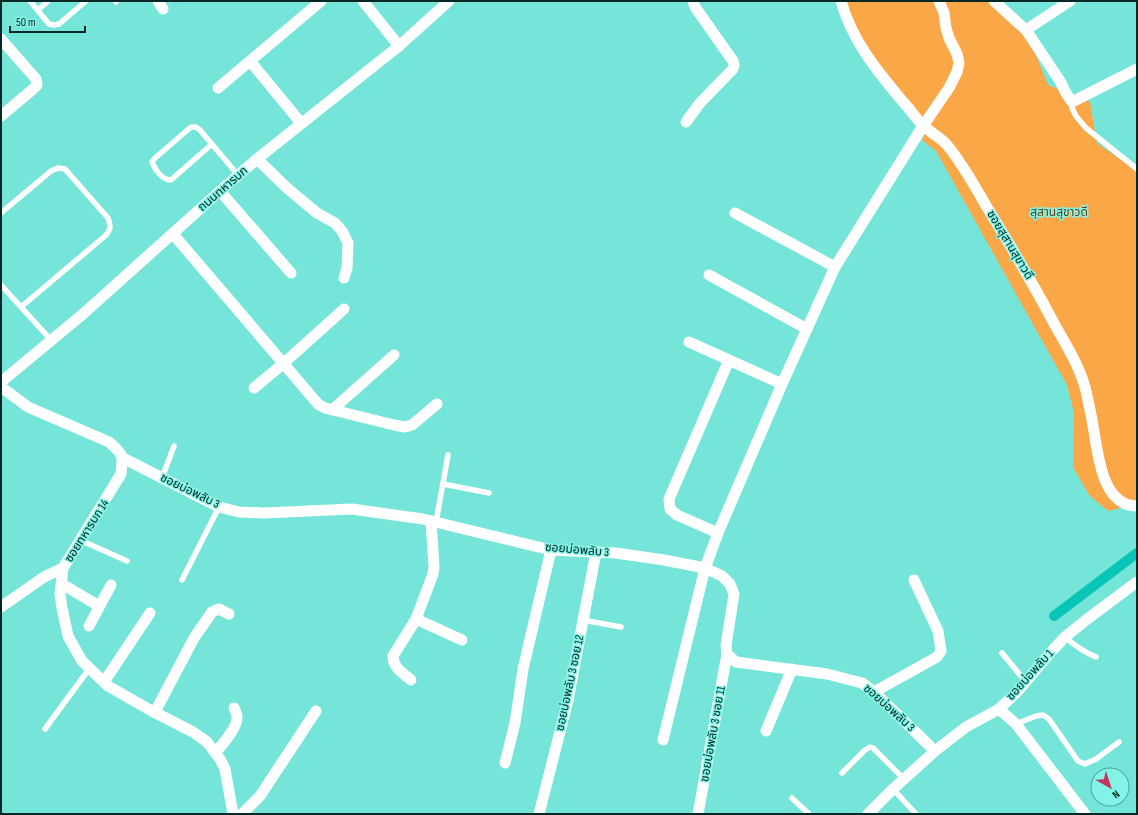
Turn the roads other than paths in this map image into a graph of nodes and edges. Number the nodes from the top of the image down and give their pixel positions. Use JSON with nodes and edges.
{"nodes":[{"id":1,"x":30,"y":1,"type":"edge"},
{"id":2,"x":48,"y":1,"type":"edge"},
{"id":3,"x":86,"y":1,"type":"edge"},
{"id":4,"x":321,"y":1,"type":"edge"},
{"id":5,"x":363,"y":1,"type":"edge"},
{"id":6,"x":449,"y":1,"type":"edge"},
{"id":7,"x":692,"y":1,"type":"edge"},
{"id":8,"x":841,"y":1,"type":"edge"},
{"id":9,"x":939,"y":1,"type":"edge"},
{"id":10,"x":994,"y":1,"type":"edge"},
{"id":11,"x":1070,"y":1,"type":"edge"},
{"id":12,"x":38,"y":10,"type":"junction"},
{"id":13,"x":1026,"y":30,"type":"junction"},
{"id":14,"x":1,"y":38,"type":"edge"},
{"id":15,"x":399,"y":46,"type":"junction"},
{"id":16,"x":250,"y":61,"type":"junction"},
{"id":17,"x":1137,"y":69,"type":"edge"},
{"id":18,"x":218,"y":88,"type":"dead end"},
{"id":19,"x":1072,"y":102,"type":"junction"},
{"id":20,"x":1,"y":116,"type":"edge"},
{"id":21,"x":686,"y":122,"type":"dead end"},
{"id":22,"x":301,"y":123,"type":"junction"},
{"id":23,"x":923,"y":126,"type":"junction"},
{"id":24,"x":212,"y":144,"type":"junction"},
{"id":25,"x":257,"y":159,"type":"junction"},
{"id":26,"x":1137,"y":169,"type":"edge"},
{"id":27,"x":238,"y":175,"type":"junction"},
{"id":28,"x":220,"y":191,"type":"junction"},
{"id":29,"x":1,"y":213,"type":"edge"},
{"id":30,"x":735,"y":213,"type":"dead end"},
{"id":31,"x":173,"y":234,"type":"junction"},
{"id":32,"x":835,"y":267,"type":"junction"},
{"id":33,"x":291,"y":273,"type":"dead end"},
{"id":34,"x":709,"y":275,"type":"dead end"},
{"id":35,"x":344,"y":278,"type":"dead end"},
{"id":36,"x":1,"y":285,"type":"edge"},
{"id":37,"x":21,"y":307,"type":"junction"},
{"id":38,"x":344,"y":309,"type":"dead end"},
{"id":39,"x":807,"y":330,"type":"junction"},
{"id":40,"x":52,"y":340,"type":"junction"},
{"id":41,"x":689,"y":342,"type":"dead end"},
{"id":42,"x":394,"y":355,"type":"dead end"},
{"id":43,"x":729,"y":360,"type":"junction"},
{"id":44,"x":284,"y":363,"type":"junction"},
{"id":45,"x":1,"y":382,"type":"edge"},
{"id":46,"x":782,"y":384,"type":"junction"},
{"id":47,"x":1,"y":387,"type":"edge"},
{"id":48,"x":254,"y":388,"type":"dead end"},
{"id":49,"x":437,"y":404,"type":"dead end"},
{"id":50,"x":332,"y":410,"type":"junction"},
{"id":51,"x":174,"y":446,"type":"dead end"},
{"id":52,"x":448,"y":455,"type":"dead end"},
{"id":53,"x":123,"y":458,"type":"junction"},
{"id":54,"x":162,"y":478,"type":"junction"},
{"id":55,"x":443,"y":484,"type":"junction"},
{"id":56,"x":488,"y":493,"type":"dead end"},
{"id":57,"x":1137,"y":506,"type":"edge"},
{"id":58,"x":219,"y":507,"type":"junction"},
{"id":59,"x":433,"y":522,"type":"junction"},
{"id":60,"x":718,"y":533,"type":"junction"},
{"id":61,"x":80,"y":540,"type":"junction"},
{"id":62,"x":551,"y":550,"type":"junction"},
{"id":63,"x":596,"y":552,"type":"junction"},
{"id":64,"x":127,"y":561,"type":"dead end"},
{"id":65,"x":63,"y":568,"type":"junction"},
{"id":66,"x":705,"y":568,"type":"junction"},
{"id":67,"x":182,"y":580,"type":"dead end"},
{"id":68,"x":914,"y":580,"type":"dead end"},
{"id":69,"x":1137,"y":582,"type":"edge"},
{"id":70,"x":62,"y":584,"type":"junction"},
{"id":71,"x":111,"y":585,"type":"dead end"},
{"id":72,"x":99,"y":606,"type":"junction"},
{"id":73,"x":1,"y":607,"type":"edge"},
{"id":74,"x":150,"y":613,"type":"dead end"},
{"id":75,"x":228,"y":614,"type":"dead end"},
{"id":76,"x":416,"y":619,"type":"junction"},
{"id":77,"x":583,"y":620,"type":"junction"},
{"id":78,"x":89,"y":626,"type":"dead end"},
{"id":79,"x":621,"y":627,"type":"dead end"},
{"id":80,"x":1065,"y":637,"type":"junction"},
{"id":81,"x":462,"y":640,"type":"dead end"},
{"id":82,"x":1002,"y":653,"type":"dead end"},
{"id":83,"x":728,"y":654,"type":"junction"},
{"id":84,"x":1096,"y":658,"type":"dead end"},
{"id":85,"x":89,"y":669,"type":"junction"},
{"id":86,"x":792,"y":670,"type":"junction"},
{"id":87,"x":411,"y":680,"type":"dead end"},
{"id":88,"x":104,"y":682,"type":"junction"},
{"id":89,"x":1026,"y":682,"type":"junction"},
{"id":90,"x":874,"y":692,"type":"junction"},
{"id":91,"x":234,"y":708,"type":"dead end"},
{"id":92,"x":999,"y":709,"type":"junction"},
{"id":93,"x":316,"y":711,"type":"dead end"},
{"id":94,"x":155,"y":712,"type":"junction"},
{"id":95,"x":1016,"y":724,"type":"junction"},
{"id":96,"x":45,"y":729,"type":"dead end"},
{"id":97,"x":766,"y":731,"type":"dead end"},
{"id":98,"x":662,"y":740,"type":"dead end"},
{"id":99,"x":1119,"y":742,"type":"dead end"},
{"id":100,"x":935,"y":751,"type":"junction"},
{"id":101,"x":215,"y":753,"type":"junction"},
{"id":102,"x":505,"y":763,"type":"dead end"},
{"id":103,"x":842,"y":773,"type":"dead end"},
{"id":104,"x":904,"y":779,"type":"junction"},
{"id":105,"x":893,"y":789,"type":"junction"},
{"id":106,"x":792,"y":798,"type":"dead end"},
{"id":107,"x":1080,"y":813,"type":"edge"},
{"id":108,"x":233,"y":814,"type":"edge"},
{"id":109,"x":242,"y":814,"type":"edge"},
{"id":110,"x":539,"y":814,"type":"edge"},
{"id":111,"x":698,"y":814,"type":"edge"},
{"id":112,"x":809,"y":814,"type":"edge"},
{"id":113,"x":868,"y":814,"type":"edge"},
{"id":114,"x":916,"y":814,"type":"edge"}],
"edges":[{"from":1,"to":12,"type":"lane"},
{"from":2,"to":12,"type":"lane"},
{"from":3,"to":12,"type":"lane"},
{"from":4,"to":16,"type":"street"},
{"from":5,"to":15,"type":"street"},
{"from":6,"to":15,"type":"street","name":"ถนนทหารบก"},
{"from":7,"to":21,"type":"street"},
{"from":8,"to":23,"type":"street","name":"ซอยสุสานสุขาวดี"},
{"from":9,"to":23,"type":"street"},
{"from":10,"to":13,"type":"street"},
{"from":11,"to":13,"type":"street"},
{"from":13,"to":19,"type":"street"},
{"from":14,"to":20,"type":"street"},
{"from":15,"to":22,"type":"street","name":"ถนนทหารบก"},
{"from":16,"to":18,"type":"street"},
{"from":16,"to":22,"type":"street"},
{"from":17,"to":19,"type":"street"},
{"from":19,"to":26,"type":"lane"},
{"from":22,"to":25,"type":"street","name":"ถนนทหารบก"},
{"from":23,"to":32,"type":"street"},
{"from":23,"to":57,"type":"street","name":"ซอยสุสานสุขาวดี"},
{"from":24,"to":24,"type":"lane"},
{"from":24,"to":27,"type":"lane"},
{"from":25,"to":27,"type":"street","name":"ถนนทหารบก"},
{"from":25,"to":35,"type":"street"},
{"from":27,"to":28,"type":"street","name":"ถนนทหารบก"},
{"from":28,"to":31,"type":"street","name":"ถนนทหารบก"},
{"from":28,"to":33,"type":"street"},
{"from":29,"to":37,"type":"lane"},
{"from":30,"to":32,"type":"street"},
{"from":31,"to":40,"type":"street","name":"ถนนทหารบก"},
{"from":31,"to":44,"type":"street"},
{"from":32,"to":39,"type":"street"},
{"from":34,"to":39,"type":"street"},
{"from":36,"to":37,"type":"lane"},
{"from":37,"to":40,"type":"lane"},
{"from":38,"to":44,"type":"street"},
{"from":39,"to":46,"type":"street"},
{"from":40,"to":45,"type":"street","name":"ถนนทหารบก"},
{"from":41,"to":43,"type":"street"},
{"from":42,"to":50,"type":"street"},
{"from":43,"to":46,"type":"street"},
{"from":43,"to":60,"type":"street"},
{"from":44,"to":48,"type":"street"},
{"from":44,"to":50,"type":"street"},
{"from":46,"to":60,"type":"street"},
{"from":47,"to":53,"type":"street"},
{"from":49,"to":50,"type":"street"},
{"from":51,"to":54,"type":"lane"},
{"from":52,"to":55,"type":"lane"},
{"from":53,"to":54,"type":"street","name":"ซอยบ่อพลับ 3"},
{"from":53,"to":61,"type":"street","name":"ซอยทหารบก 14"},
{"from":54,"to":58,"type":"street","name":"ซอยบ่อพลับ 3"},
{"from":55,"to":56,"type":"lane"},
{"from":55,"to":59,"type":"lane"},
{"from":58,"to":59,"type":"street","name":"ซอยบ่อพลับ 3"},
{"from":58,"to":67,"type":"lane"},
{"from":59,"to":62,"type":"street","name":"ซอยบ่อพลับ 3"},
{"from":59,"to":76,"type":"street"},
{"from":60,"to":66,"type":"street"},
{"from":61,"to":64,"type":"lane"},
{"from":61,"to":65,"type":"street","name":"ซอยทหารบก 14"},
{"from":62,"to":63,"type":"street","name":"ซอยบ่อพลับ 3"},
{"from":62,"to":102,"type":"street"},
{"from":63,"to":66,"type":"street","name":"ซอยบ่อพลับ 3"},
{"from":63,"to":77,"type":"street","name":"ซอยบ่อพลับ 3 ซอย 12"},
{"from":65,"to":70,"type":"street","name":"ซอยทหารบก 14"},
{"from":65,"to":73,"type":"street"},
{"from":66,"to":83,"type":"street","name":"ซอยบ่อพลับ 3"},
{"from":66,"to":98,"type":"street"},
{"from":68,"to":90,"type":"street"},
{"from":69,"to":80,"type":"street","name":"ซอยบ่อพลับ 1"},
{"from":70,"to":72,"type":"street"},
{"from":70,"to":85,"type":"street","name":"ซอยทหารบก 14"},
{"from":71,"to":72,"type":"street"},
{"from":72,"to":78,"type":"street"},
{"from":74,"to":88,"type":"street"},
{"from":75,"to":94,"type":"street"},
{"from":76,"to":81,"type":"street"},
{"from":76,"to":87,"type":"street"},
{"from":77,"to":79,"type":"lane"},
{"from":77,"to":110,"type":"street","name":"ซอยบ่อพลับ 3 ซอย 12"},
{"from":80,"to":84,"type":"lane"},
{"from":80,"to":89,"type":"street","name":"ซอยบ่อพลับ 1"},
{"from":82,"to":89,"type":"lane"},
{"from":83,"to":86,"type":"street","name":"ซอยบ่อพลับ 3"},
{"from":83,"to":111,"type":"street","name":"ซอยบ่อพลับ 3 ซอย 11"},
{"from":85,"to":88,"type":"street","name":"ซอยทหารบก 14"},
{"from":85,"to":96,"type":"lane"},
{"from":86,"to":90,"type":"street","name":"ซอยบ่อพลับ 3"},
{"from":86,"to":97,"type":"street"},
{"from":88,"to":94,"type":"street","name":"ซอยทหารบก 14"},
{"from":89,"to":92,"type":"street","name":"ซอยบ่อพลับ 1"},
{"from":90,"to":100,"type":"street","name":"ซอยบ่อพลับ 3"},
{"from":91,"to":101,"type":"street"},
{"from":92,"to":95,"type":"street"},
{"from":92,"to":100,"type":"street","name":"ซอยบ่อพลับ 1"},
{"from":93,"to":109,"type":"street"},
{"from":94,"to":101,"type":"street","name":"ซอยทหารบก 14"},
{"from":95,"to":99,"type":"lane"},
{"from":95,"to":107,"type":"street"},
{"from":100,"to":104,"type":"street","name":"ซอยบ่อพลับ 1"},
{"from":101,"to":108,"type":"street","name":"ซอยทหารบก 14"},
{"from":103,"to":104,"type":"lane"},
{"from":104,"to":105,"type":"street","name":"ซอยบ่อพลับ 1"},
{"from":105,"to":113,"type":"street","name":"ซอยบ่อพลับ 1"},
{"from":105,"to":114,"type":"lane"},
{"from":106,"to":112,"type":"lane"}]}
